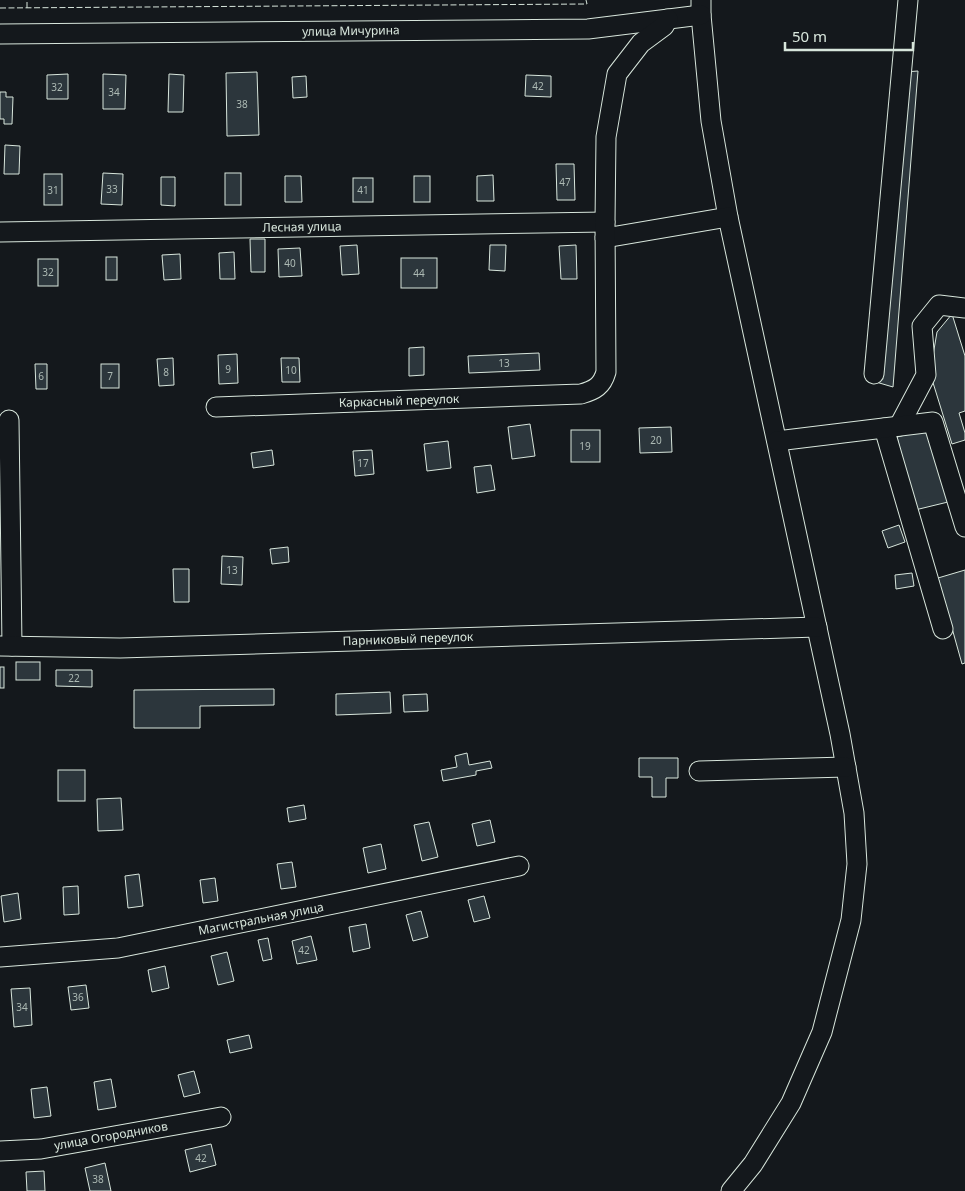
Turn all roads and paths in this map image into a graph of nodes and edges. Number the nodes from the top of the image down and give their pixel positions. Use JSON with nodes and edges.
{"nodes":[{"id":1,"x":908,"y":0,"type":"edge"},
{"id":2,"x":701,"y":7,"type":"edge"},
{"id":3,"x":668,"y":19,"type":"junction"},
{"id":4,"x":0,"y":34,"type":"edge"},
{"id":5,"x":728,"y":217,"type":"junction"},
{"id":6,"x":605,"y":230,"type":"junction"},
{"id":7,"x":0,"y":232,"type":"edge"},
{"id":8,"x":965,"y":308,"type":"edge"},
{"id":9,"x":874,"y":374,"type":"dead end"},
{"id":10,"x":216,"y":407,"type":"dead end"},
{"id":11,"x":9,"y":420,"type":"dead end"},
{"id":12,"x":892,"y":427,"type":"junction"},
{"id":13,"x":776,"y":441,"type":"junction"},
{"id":14,"x":965,"y":528,"type":"edge"},
{"id":15,"x":817,"y":627,"type":"junction"},
{"id":16,"x":943,"y":629,"type":"dead end"},
{"id":17,"x":6,"y":646,"type":"edge"},
{"id":18,"x":846,"y":767,"type":"junction"},
{"id":19,"x":699,"y":771,"type":"dead end"},
{"id":20,"x":519,"y":866,"type":"dead end"},
{"id":21,"x":0,"y":957,"type":"edge"},
{"id":22,"x":220,"y":1117,"type":"dead end"},
{"id":23,"x":0,"y":1151,"type":"edge"},
{"id":24,"x":731,"y":1191,"type":"edge"}],
"edges":[{"from":1,"to":9,"type":"street"},
{"from":2,"to":3,"type":"street","name":"улица Мичурина"},
{"from":2,"to":5,"type":"street"},
{"from":3,"to":4,"type":"street","name":"улица Мичурина"},
{"from":3,"to":6,"type":"street"},
{"from":5,"to":6,"type":"street","name":"Лесная улица"},
{"from":5,"to":13,"type":"street"},
{"from":6,"to":7,"type":"street","name":"Лесная улица"},
{"from":6,"to":10,"type":"street","name":"Каркасный переулок"},
{"from":8,"to":12,"type":"street"},
{"from":11,"to":17,"type":"street"},
{"from":12,"to":13,"type":"street"},
{"from":12,"to":14,"type":"street"},
{"from":12,"to":16,"type":"street"},
{"from":13,"to":15,"type":"street"},
{"from":15,"to":17,"type":"street","name":"Парниковый переулок"},
{"from":15,"to":18,"type":"street"},
{"from":18,"to":19,"type":"street"},
{"from":18,"to":24,"type":"street"},
{"from":20,"to":21,"type":"street","name":"Магистральная улица"},
{"from":22,"to":23,"type":"street","name":"улица Огородников"}]}
